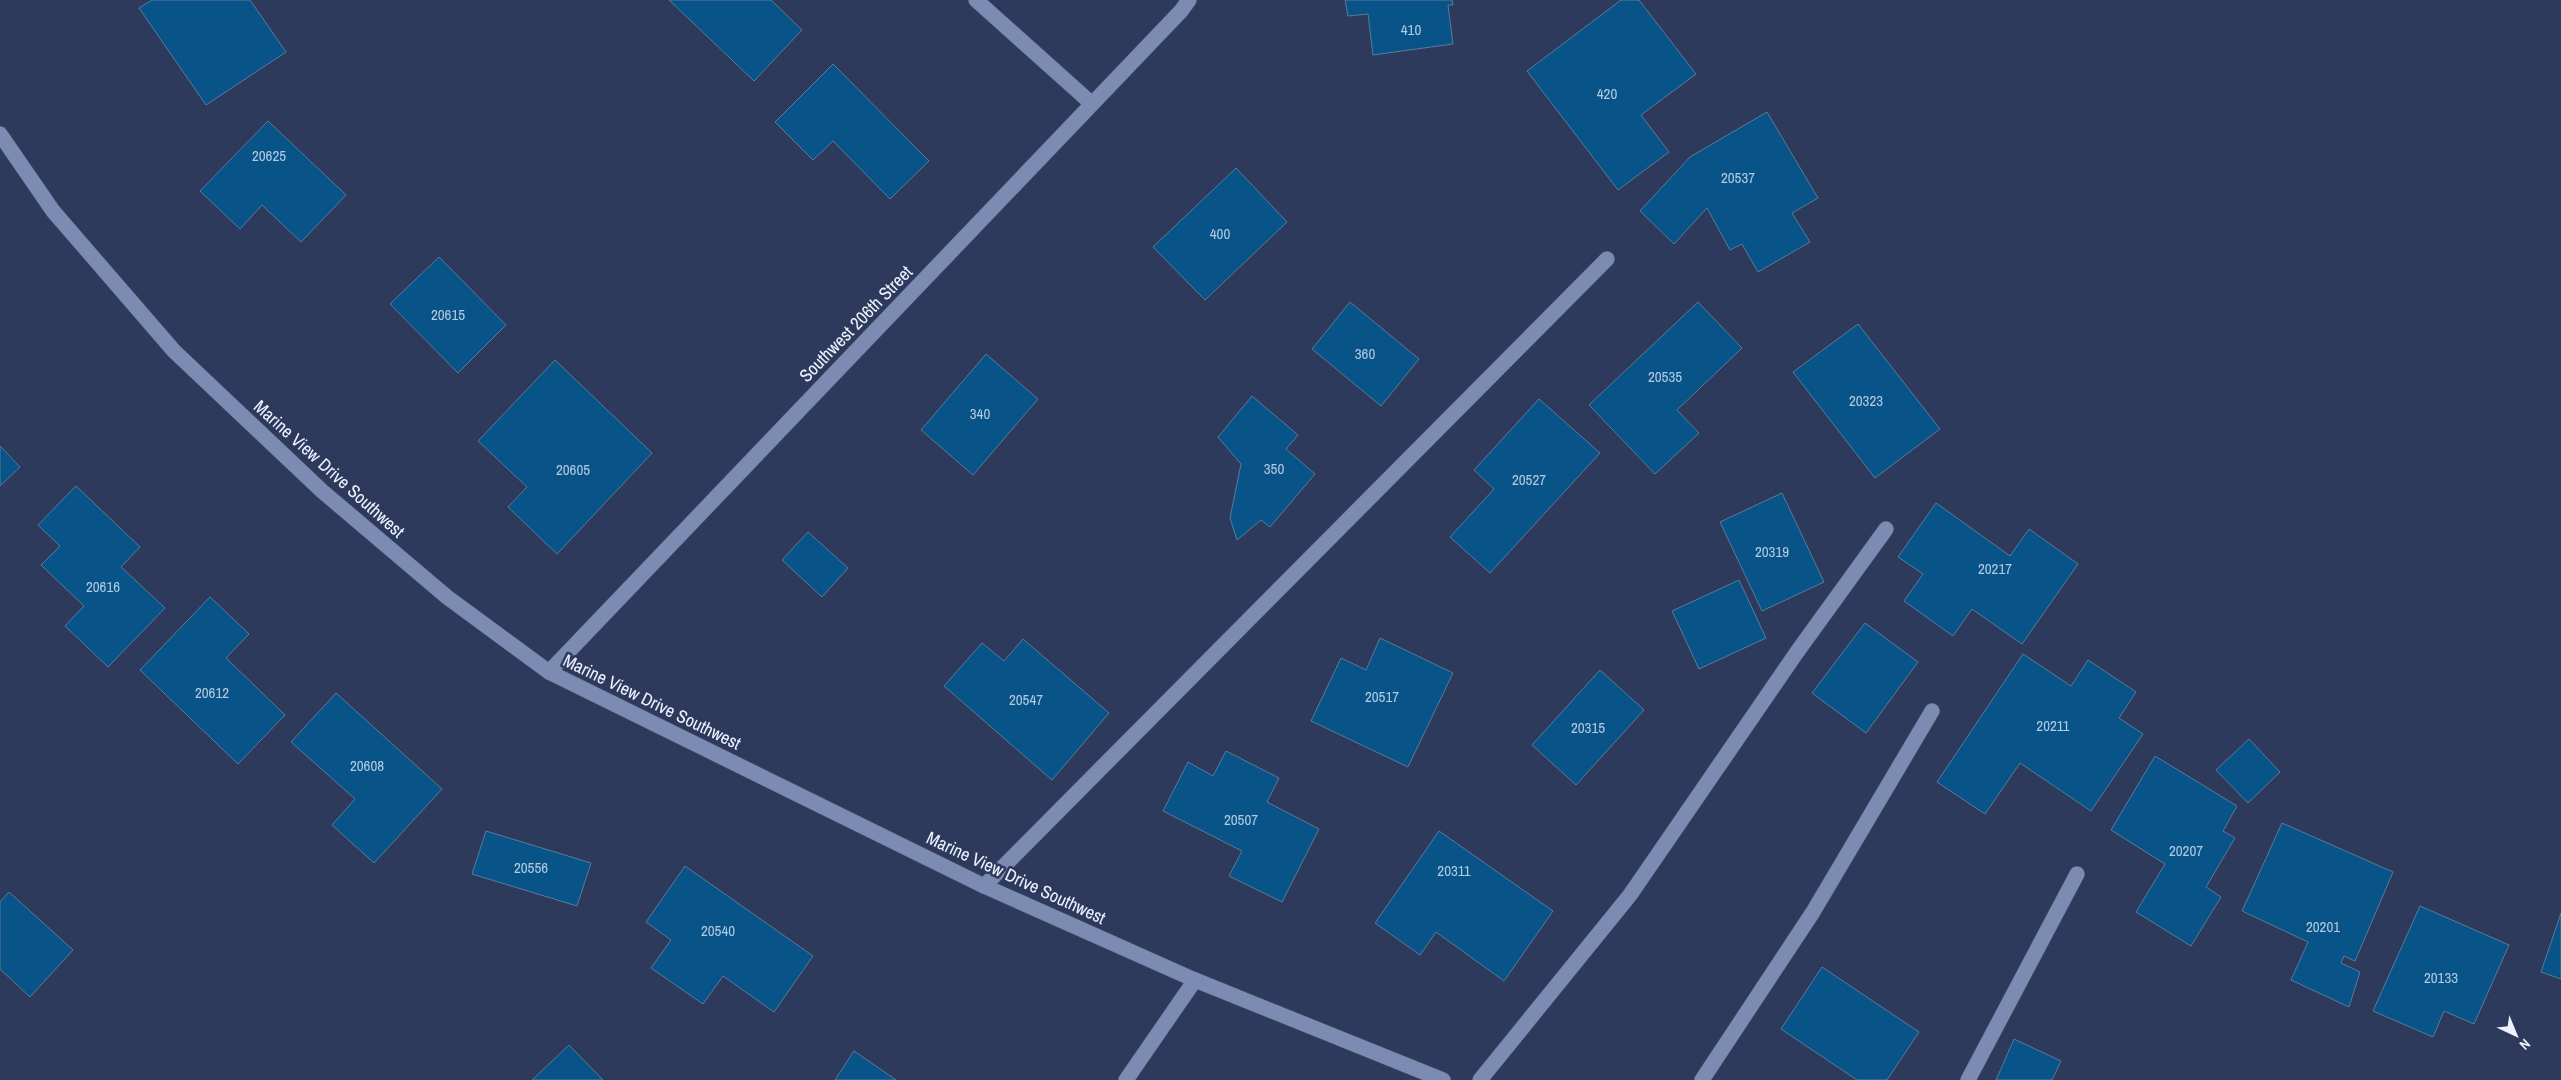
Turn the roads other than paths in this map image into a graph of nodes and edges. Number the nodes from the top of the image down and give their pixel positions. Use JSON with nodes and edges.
{"nodes":[{"id":1,"x":976,"y":0,"type":"edge"},
{"id":2,"x":1189,"y":0,"type":"edge"},
{"id":3,"x":1091,"y":103,"type":"junction"},
{"id":4,"x":0,"y":134,"type":"edge"},
{"id":5,"x":1607,"y":259,"type":"dead end"},
{"id":6,"x":1886,"y":529,"type":"dead end"},
{"id":7,"x":549,"y":672,"type":"junction"},
{"id":8,"x":1932,"y":711,"type":"dead end"},
{"id":9,"x":2077,"y":874,"type":"dead end"},
{"id":10,"x":984,"y":886,"type":"junction"},
{"id":11,"x":1195,"y":980,"type":"junction"},
{"id":12,"x":1126,"y":1080,"type":"edge"},
{"id":13,"x":1443,"y":1080,"type":"edge"},
{"id":14,"x":1480,"y":1080,"type":"edge"},
{"id":15,"x":1702,"y":1080,"type":"edge"},
{"id":16,"x":1968,"y":1080,"type":"edge"}],
"edges":[{"from":1,"to":3,"type":"street"},
{"from":2,"to":3,"type":"street","name":"Southwest 206th Street"},
{"from":3,"to":7,"type":"street","name":"Southwest 206th Street"},
{"from":4,"to":7,"type":"street","name":"Marine View Drive Southwest"},
{"from":5,"to":10,"type":"street"},
{"from":6,"to":14,"type":"street"},
{"from":7,"to":10,"type":"street","name":"Marine View Drive Southwest"},
{"from":8,"to":15,"type":"street"},
{"from":9,"to":16,"type":"street"},
{"from":10,"to":11,"type":"street","name":"Marine View Drive Southwest"},
{"from":11,"to":12,"type":"street"},
{"from":11,"to":13,"type":"street","name":"Marine View Drive Southwest"}]}
